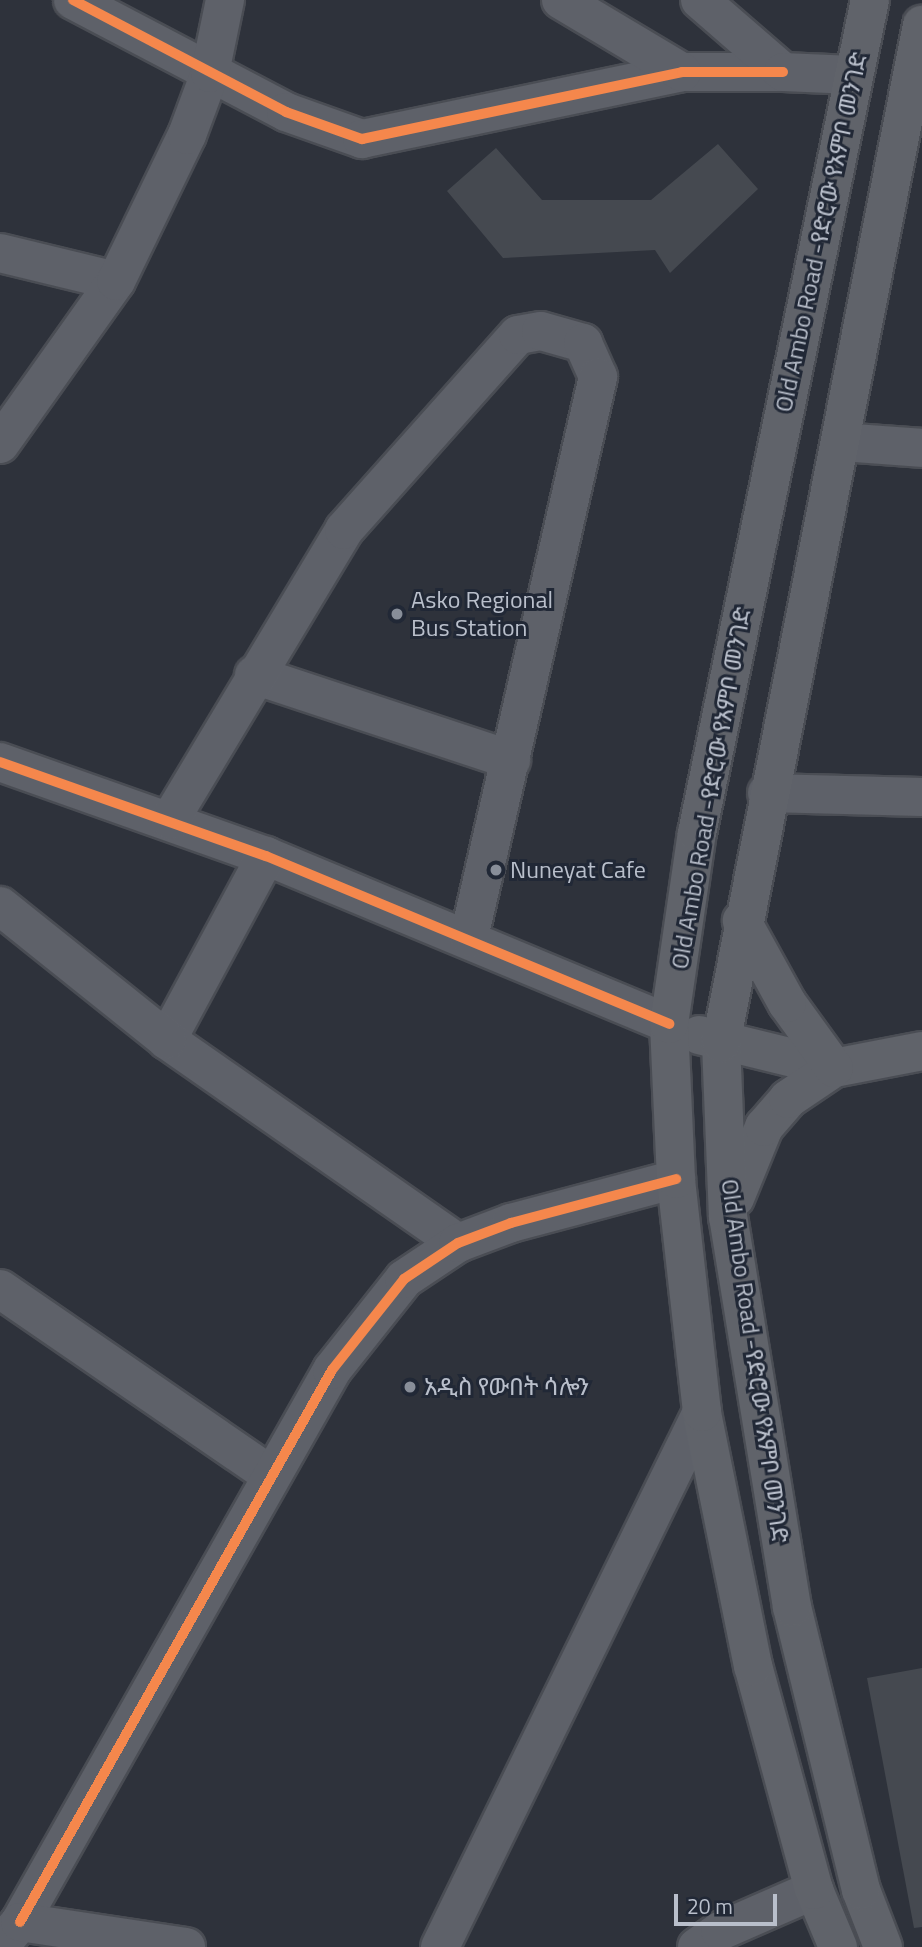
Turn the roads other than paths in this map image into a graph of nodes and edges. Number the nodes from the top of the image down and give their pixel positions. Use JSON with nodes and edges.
{"nodes":[{"id":1,"x":73,"y":0,"type":"edge"},
{"id":2,"x":225,"y":0,"type":"edge"},
{"id":3,"x":562,"y":0,"type":"edge"},
{"id":4,"x":700,"y":0,"type":"edge"},
{"id":5,"x":870,"y":0,"type":"edge"},
{"id":6,"x":922,"y":25,"type":"edge"},
{"id":7,"x":682,"y":72,"type":"junction"},
{"id":8,"x":783,"y":72,"type":"junction"},
{"id":9,"x":210,"y":73,"type":"junction"},
{"id":10,"x":853,"y":75,"type":"junction"},
{"id":11,"x":916,"y":86,"type":"edge"},
{"id":12,"x":0,"y":253,"type":"edge"},
{"id":13,"x":116,"y":281,"type":"junction"},
{"id":14,"x":841,"y":442,"type":"junction"},
{"id":15,"x":0,"y":444,"type":"edge"},
{"id":16,"x":922,"y":448,"type":"edge"},
{"id":17,"x":254,"y":676,"type":"junction"},
{"id":18,"x":511,"y":760,"type":"junction"},
{"id":19,"x":3,"y":768,"type":"edge"},
{"id":20,"x":767,"y":793,"type":"junction"},
{"id":21,"x":922,"y":797,"type":"edge"},
{"id":22,"x":170,"y":820,"type":"junction"},
{"id":23,"x":266,"y":856,"type":"junction"},
{"id":24,"x":0,"y":906,"type":"edge"},
{"id":25,"x":742,"y":921,"type":"junction"},
{"id":26,"x":469,"y":937,"type":"junction"},
{"id":27,"x":669,"y":1024,"type":"junction"},
{"id":28,"x":167,"y":1040,"type":"junction"},
{"id":29,"x":721,"y":1044,"type":"junction"},
{"id":30,"x":922,"y":1051,"type":"edge"},
{"id":31,"x":834,"y":1068,"type":"junction"},
{"id":32,"x":676,"y":1179,"type":"junction"},
{"id":33,"x":728,"y":1217,"type":"junction"},
{"id":34,"x":458,"y":1243,"type":"junction"},
{"id":35,"x":0,"y":1290,"type":"edge"},
{"id":36,"x":702,"y":1412,"type":"junction"},
{"id":37,"x":270,"y":1474,"type":"junction"},
{"id":38,"x":814,"y":1890,"type":"junction"},
{"id":39,"x":10,"y":1934,"type":"edge"},
{"id":40,"x":186,"y":1947,"type":"edge"},
{"id":41,"x":440,"y":1947,"type":"edge"},
{"id":42,"x":697,"y":1947,"type":"edge"},
{"id":43,"x":838,"y":1947,"type":"edge"},
{"id":44,"x":883,"y":1947,"type":"edge"}],
"edges":[{"from":1,"to":9,"type":"street"},
{"from":2,"to":9,"type":"street"},
{"from":3,"to":7,"type":"street"},
{"from":4,"to":8,"type":"street"},
{"from":5,"to":10,"type":"main road","name":"Old Ambo Road -የድሮው የአምቦ መንገድ"},
{"from":6,"to":11,"type":"main road","name":"Old Ambo Road -የድሮው የአምቦ መንገድ"},
{"from":7,"to":8,"type":"street"},
{"from":7,"to":9,"type":"street"},
{"from":8,"to":10,"type":"street"},
{"from":9,"to":13,"type":"street"},
{"from":10,"to":27,"type":"main road","name":"Old Ambo Road -የድሮው የአምቦ መንገድ"},
{"from":11,"to":14,"type":"main road","name":"Old Ambo Road -የድሮው የአምቦ መንገድ"},
{"from":12,"to":13,"type":"street"},
{"from":13,"to":15,"type":"street"},
{"from":14,"to":16,"type":"street"},
{"from":14,"to":20,"type":"main road","name":"Old Ambo Road -የድሮው የአምቦ መንገድ"},
{"from":17,"to":18,"type":"street"},
{"from":17,"to":18,"type":"street"},
{"from":17,"to":22,"type":"street"},
{"from":18,"to":26,"type":"street"},
{"from":19,"to":22,"type":"street"},
{"from":20,"to":21,"type":"street"},
{"from":20,"to":25,"type":"main road","name":"Old Ambo Road -የድሮው የአምቦ መንገድ"},
{"from":22,"to":23,"type":"street"},
{"from":23,"to":26,"type":"street"},
{"from":23,"to":28,"type":"street"},
{"from":24,"to":28,"type":"street"},
{"from":25,"to":29,"type":"main road","name":"Old Ambo Road -የድሮው የአምቦ መንገድ"},
{"from":25,"to":31,"type":"main road"},
{"from":26,"to":27,"type":"street"},
{"from":27,"to":29,"type":"main road"},
{"from":27,"to":32,"type":"main road","name":"Old Ambo Road -የድሮው የአምቦ መንገድ"},
{"from":28,"to":34,"type":"street"},
{"from":29,"to":31,"type":"main road"},
{"from":29,"to":33,"type":"main road","name":"Old Ambo Road -የድሮው የአምቦ መንገድ"},
{"from":30,"to":31,"type":"main road"},
{"from":31,"to":33,"type":"main road"},
{"from":32,"to":34,"type":"street"},
{"from":32,"to":36,"type":"main road","name":"Old Ambo Road -የድሮው የአምቦ መንገድ"},
{"from":33,"to":44,"type":"main road","name":"Old Ambo Road -የድሮው የአምቦ መንገድ"},
{"from":34,"to":37,"type":"street"},
{"from":35,"to":37,"type":"street"},
{"from":36,"to":38,"type":"main road","name":"Old Ambo Road -የድሮው የአምቦ መንገድ"},
{"from":36,"to":41,"type":"street"},
{"from":37,"to":39,"type":"street"},
{"from":38,"to":42,"type":"street"},
{"from":38,"to":43,"type":"main road","name":"Old Ambo Road -የድሮው የአምቦ መንገድ"},
{"from":39,"to":40,"type":"street"}]}
